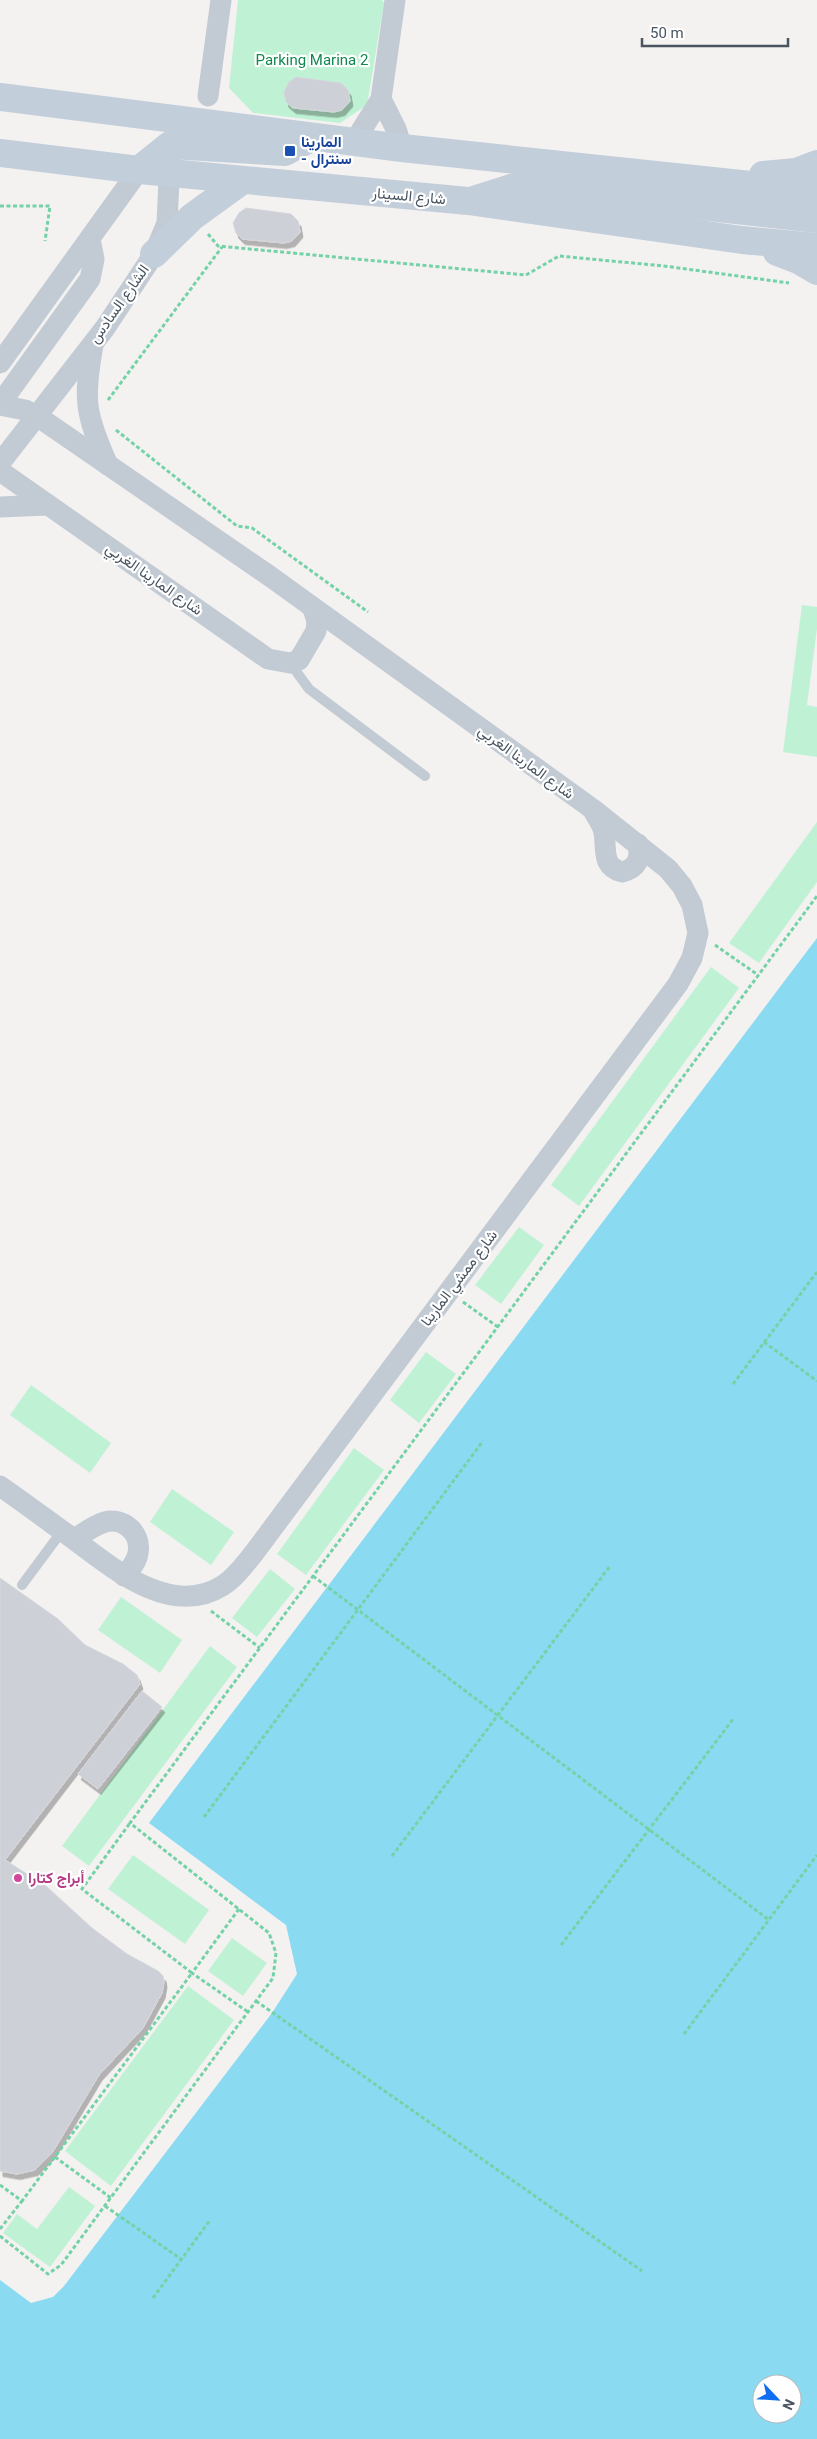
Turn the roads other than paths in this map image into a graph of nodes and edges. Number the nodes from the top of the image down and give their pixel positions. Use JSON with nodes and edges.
{"nodes":[{"id":1,"x":221,"y":0,"type":"edge"},
{"id":2,"x":395,"y":0,"type":"edge"},
{"id":3,"x":208,"y":96,"type":"dead end"},
{"id":4,"x":0,"y":97,"type":"edge"},
{"id":5,"x":381,"y":99,"type":"junction"},
{"id":6,"x":172,"y":118,"type":"junction"},
{"id":7,"x":313,"y":137,"type":"junction"},
{"id":8,"x":354,"y":142,"type":"junction"},
{"id":9,"x":170,"y":145,"type":"junction"},
{"id":10,"x":402,"y":148,"type":"junction"},
{"id":11,"x":0,"y":154,"type":"edge"},
{"id":12,"x":817,"y":164,"type":"edge"},
{"id":13,"x":139,"y":170,"type":"junction"},
{"id":14,"x":170,"y":172,"type":"junction"},
{"id":15,"x":243,"y":180,"type":"junction"},
{"id":16,"x":746,"y":183,"type":"junction"},
{"id":17,"x":817,"y":192,"type":"edge"},
{"id":18,"x":468,"y":201,"type":"junction"},
{"id":19,"x":817,"y":219,"type":"edge"},
{"id":20,"x":90,"y":239,"type":"junction"},
{"id":21,"x":742,"y":240,"type":"junction"},
{"id":22,"x":817,"y":247,"type":"edge"},
{"id":23,"x":154,"y":254,"type":"junction"},
{"id":24,"x":817,"y":271,"type":"edge"},
{"id":25,"x":93,"y":343,"type":"junction"},
{"id":26,"x":0,"y":363,"type":"edge"},
{"id":27,"x":0,"y":405,"type":"edge"},
{"id":28,"x":36,"y":416,"type":"junction"},
{"id":29,"x":0,"y":463,"type":"edge"},
{"id":30,"x":108,"y":465,"type":"junction"},
{"id":31,"x":0,"y":471,"type":"edge"},
{"id":32,"x":48,"y":505,"type":"junction"},
{"id":33,"x":0,"y":507,"type":"edge"},
{"id":34,"x":313,"y":609,"type":"junction"},
{"id":35,"x":360,"y":643,"type":"junction"},
{"id":36,"x":309,"y":646,"type":"junction"},
{"id":37,"x":290,"y":663,"type":"junction"},
{"id":38,"x":425,"y":776,"type":"dead end"},
{"id":39,"x":594,"y":810,"type":"junction"},
{"id":40,"x":638,"y":844,"type":"junction"},
{"id":41,"x":698,"y":933,"type":"joint"},
{"id":42,"x":2,"y":1490,"type":"edge"},
{"id":43,"x":68,"y":1535,"type":"junction"},
{"id":44,"x":124,"y":1576,"type":"junction"},
{"id":45,"x":22,"y":1585,"type":"dead end"}],
"edges":[{"from":1,"to":3,"type":"street"},
{"from":2,"to":5,"type":"street"},
{"from":4,"to":6,"type":"street"},
{"from":5,"to":8,"type":"street"},
{"from":5,"to":10,"type":"street"},
{"from":6,"to":7,"type":"street"},
{"from":6,"to":9,"type":"street","name":"الشارع السادس"},
{"from":7,"to":8,"type":"street"},
{"from":7,"to":9,"type":"street"},
{"from":8,"to":10,"type":"street"},
{"from":9,"to":13,"type":"street"},
{"from":9,"to":14,"type":"street","name":"الشارع السادس"},
{"from":10,"to":16,"type":"street"},
{"from":11,"to":13,"type":"street","name":"شارع السينار"},
{"from":12,"to":16,"type":"street"},
{"from":13,"to":14,"type":"street","name":"شارع السينار"},
{"from":13,"to":20,"type":"street"},
{"from":14,"to":15,"type":"street","name":"شارع السينار"},
{"from":14,"to":23,"type":"street","name":"الشارع السادس"},
{"from":15,"to":18,"type":"street","name":"شارع السينار"},
{"from":15,"to":23,"type":"street"},
{"from":16,"to":17,"type":"street"},
{"from":18,"to":19,"type":"street"},
{"from":18,"to":21,"type":"street","name":"شارع السينار"},
{"from":20,"to":26,"type":"street"},
{"from":20,"to":27,"type":"street"},
{"from":21,"to":22,"type":"street","name":"شارع السينار"},
{"from":21,"to":24,"type":"street"},
{"from":23,"to":25,"type":"street","name":"الشارع السادس"},
{"from":25,"to":28,"type":"street","name":"الشارع السادس"},
{"from":25,"to":30,"type":"street"},
{"from":27,"to":28,"type":"street","name":"شارع المارينا الغربي"},
{"from":28,"to":29,"type":"street","name":"الشارع السادس"},
{"from":28,"to":30,"type":"street","name":"شارع المارينا الغربي"},
{"from":30,"to":34,"type":"street","name":"شارع المارينا الغربي"},
{"from":31,"to":32,"type":"street","name":"شارع المارينا الغربي"},
{"from":32,"to":33,"type":"street"},
{"from":32,"to":37,"type":"street","name":"شارع المارينا الغربي"},
{"from":34,"to":35,"type":"street","name":"شارع المارينا الغربي"},
{"from":34,"to":36,"type":"street"},
{"from":35,"to":36,"type":"street"},
{"from":35,"to":39,"type":"street","name":"شارع المارينا الغربي"},
{"from":36,"to":37,"type":"street"},
{"from":37,"to":38,"type":"lane"},
{"from":39,"to":40,"type":"street","name":"شارع المارينا الغربي"},
{"from":39,"to":40,"type":"street"},
{"from":40,"to":41,"type":"street","name":"شارع المارينا الغربي"},
{"from":41,"to":44,"type":"street","name":"شارع ممشي المارينا"},
{"from":42,"to":43,"type":"street"},
{"from":43,"to":44,"type":"street"},
{"from":43,"to":44,"type":"street"},
{"from":43,"to":45,"type":"lane"}]}
